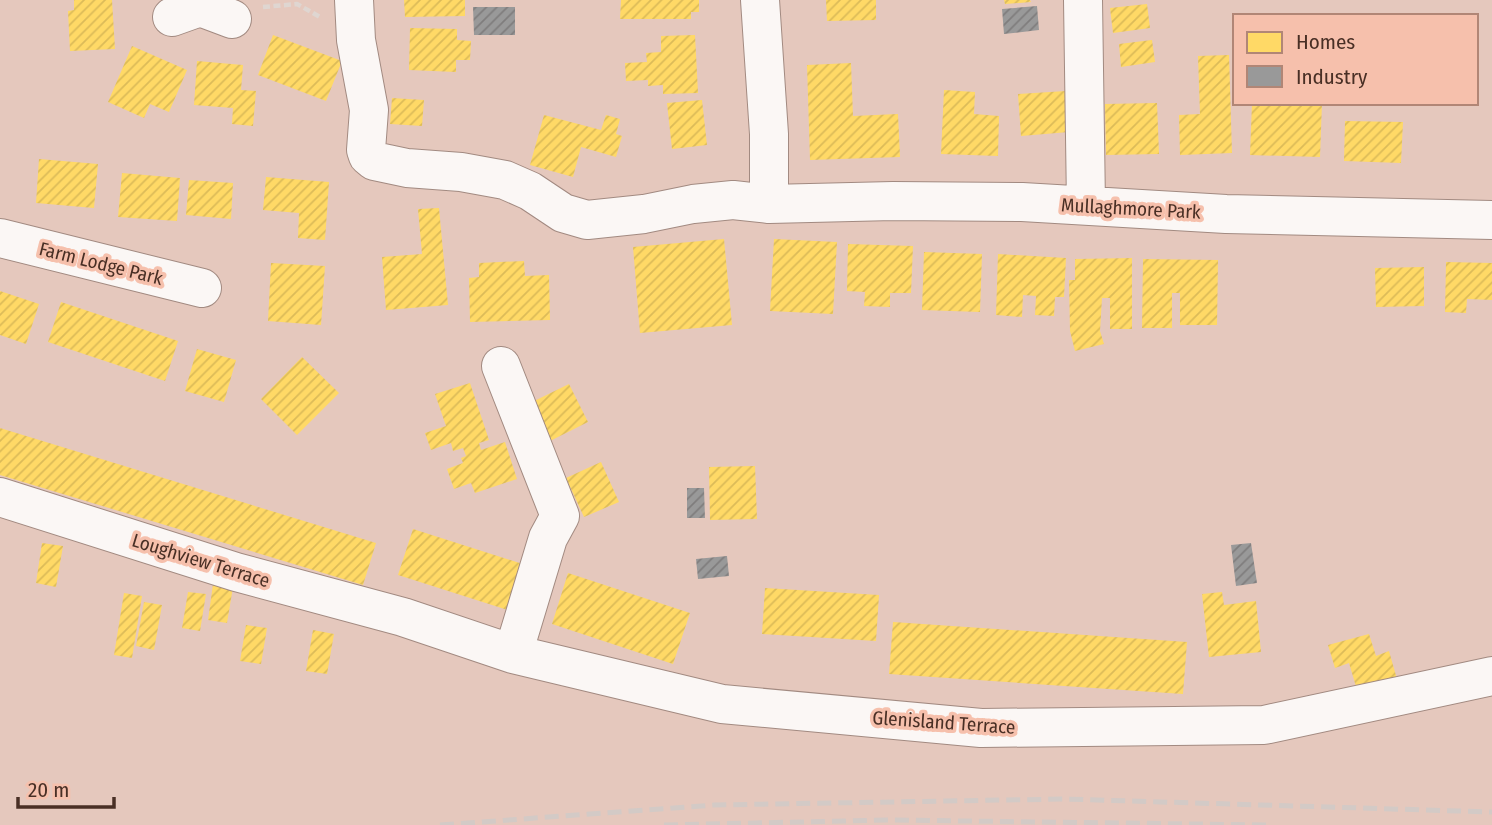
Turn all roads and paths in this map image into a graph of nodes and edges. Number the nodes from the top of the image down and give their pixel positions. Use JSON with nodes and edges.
{"nodes":[{"id":1,"x":354,"y":0,"type":"edge"},
{"id":2,"x":760,"y":0,"type":"edge"},
{"id":3,"x":1083,"y":0,"type":"edge"},
{"id":4,"x":201,"y":11,"type":"edge"},
{"id":5,"x":356,"y":40,"type":"junction"},
{"id":6,"x":769,"y":204,"type":"junction"},
{"id":7,"x":1086,"y":205,"type":"junction"},
{"id":8,"x":1492,"y":220,"type":"edge"},
{"id":9,"x":0,"y":237,"type":"edge"},
{"id":10,"x":202,"y":288,"type":"dead end"},
{"id":11,"x":501,"y":366,"type":"dead end"},
{"id":12,"x":0,"y":497,"type":"edge"},
{"id":13,"x":403,"y":617,"type":"joint"},
{"id":14,"x":513,"y":654,"type":"junction"},
{"id":15,"x":1492,"y":676,"type":"edge"}],
"edges":[{"from":1,"to":5,"type":"street","name":"Mullaghmore Park"},
{"from":2,"to":6,"type":"street"},
{"from":3,"to":7,"type":"street"},
{"from":4,"to":5,"type":"path"},
{"from":5,"to":6,"type":"street","name":"Mullaghmore Park"},
{"from":6,"to":7,"type":"street","name":"Mullaghmore Park"},
{"from":7,"to":8,"type":"street","name":"Mullaghmore Park"},
{"from":9,"to":10,"type":"street","name":"Farm Lodge Park"},
{"from":11,"to":14,"type":"street"},
{"from":12,"to":13,"type":"street","name":"Loughview Terrace"},
{"from":13,"to":14,"type":"street","name":"Glenisland Terrace"},
{"from":14,"to":15,"type":"street","name":"Glenisland Terrace"}]}
